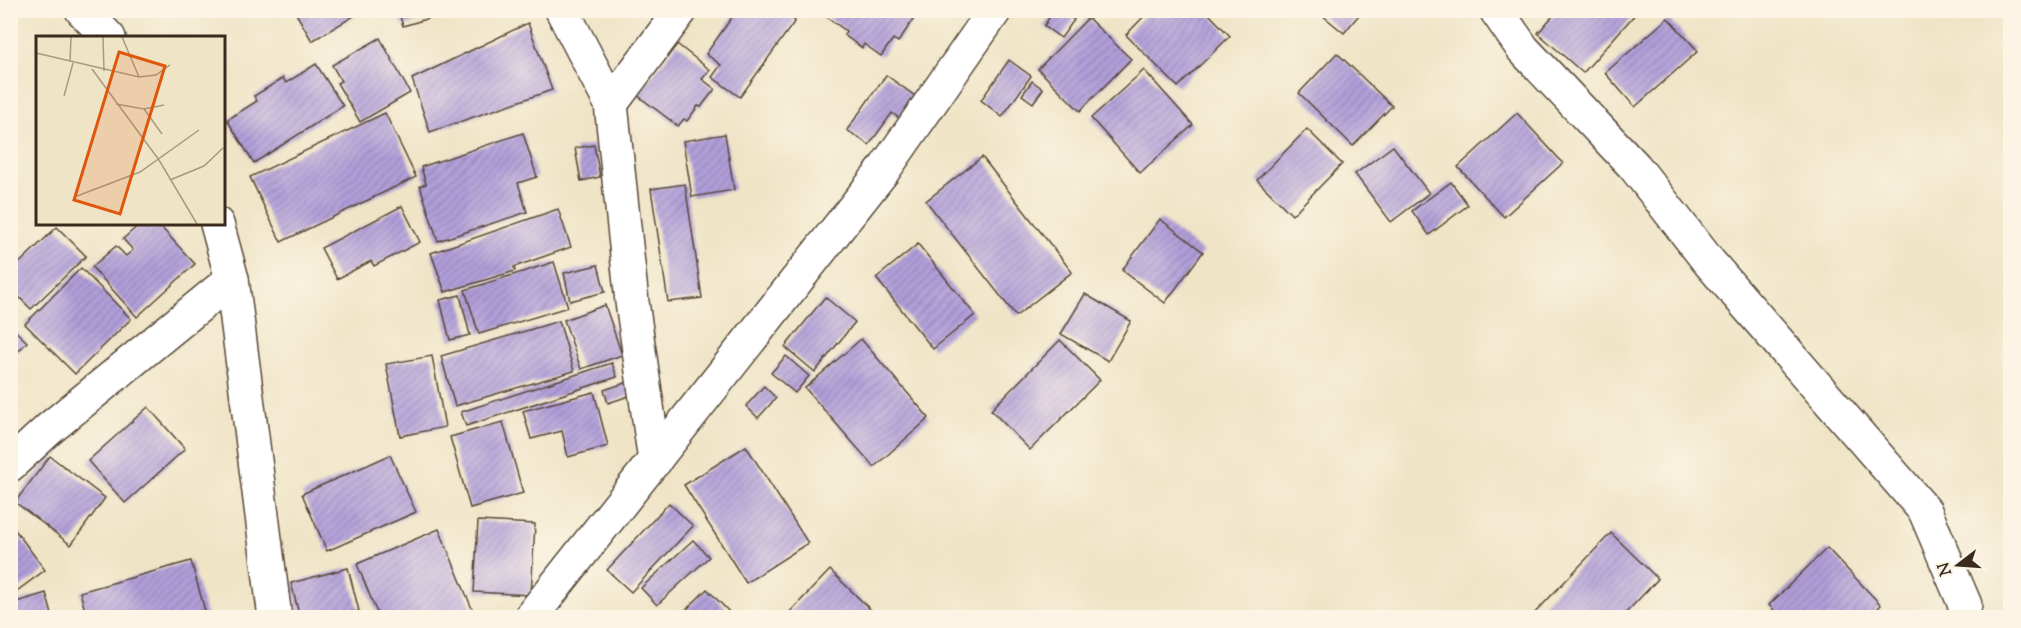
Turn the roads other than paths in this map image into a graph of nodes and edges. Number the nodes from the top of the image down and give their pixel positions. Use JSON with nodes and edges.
{"nodes":[{"id":1,"x":82,"y":10,"type":"edge"},
{"id":2,"x":562,"y":10,"type":"edge"},
{"id":3,"x":681,"y":10,"type":"edge"},
{"id":4,"x":995,"y":10,"type":"edge"},
{"id":5,"x":1496,"y":10,"type":"edge"},
{"id":6,"x":107,"y":36,"type":"edge"},
{"id":7,"x":611,"y":104,"type":"junction"},
{"id":8,"x":217,"y":225,"type":"edge"},
{"id":9,"x":232,"y":279,"type":"junction"},
{"id":10,"x":654,"y":460,"type":"junction"},
{"id":11,"x":10,"y":465,"type":"edge"},
{"id":12,"x":1965,"y":605,"type":"dead end"},
{"id":13,"x":275,"y":618,"type":"edge"},
{"id":14,"x":530,"y":618,"type":"edge"}],
"edges":[{"from":1,"to":6,"type":"street"},
{"from":2,"to":7,"type":"street"},
{"from":3,"to":7,"type":"street"},
{"from":4,"to":10,"type":"street"},
{"from":5,"to":12,"type":"street"},
{"from":7,"to":10,"type":"street"},
{"from":8,"to":9,"type":"street"},
{"from":9,"to":11,"type":"street"},
{"from":9,"to":13,"type":"street"},
{"from":10,"to":14,"type":"street"}]}
